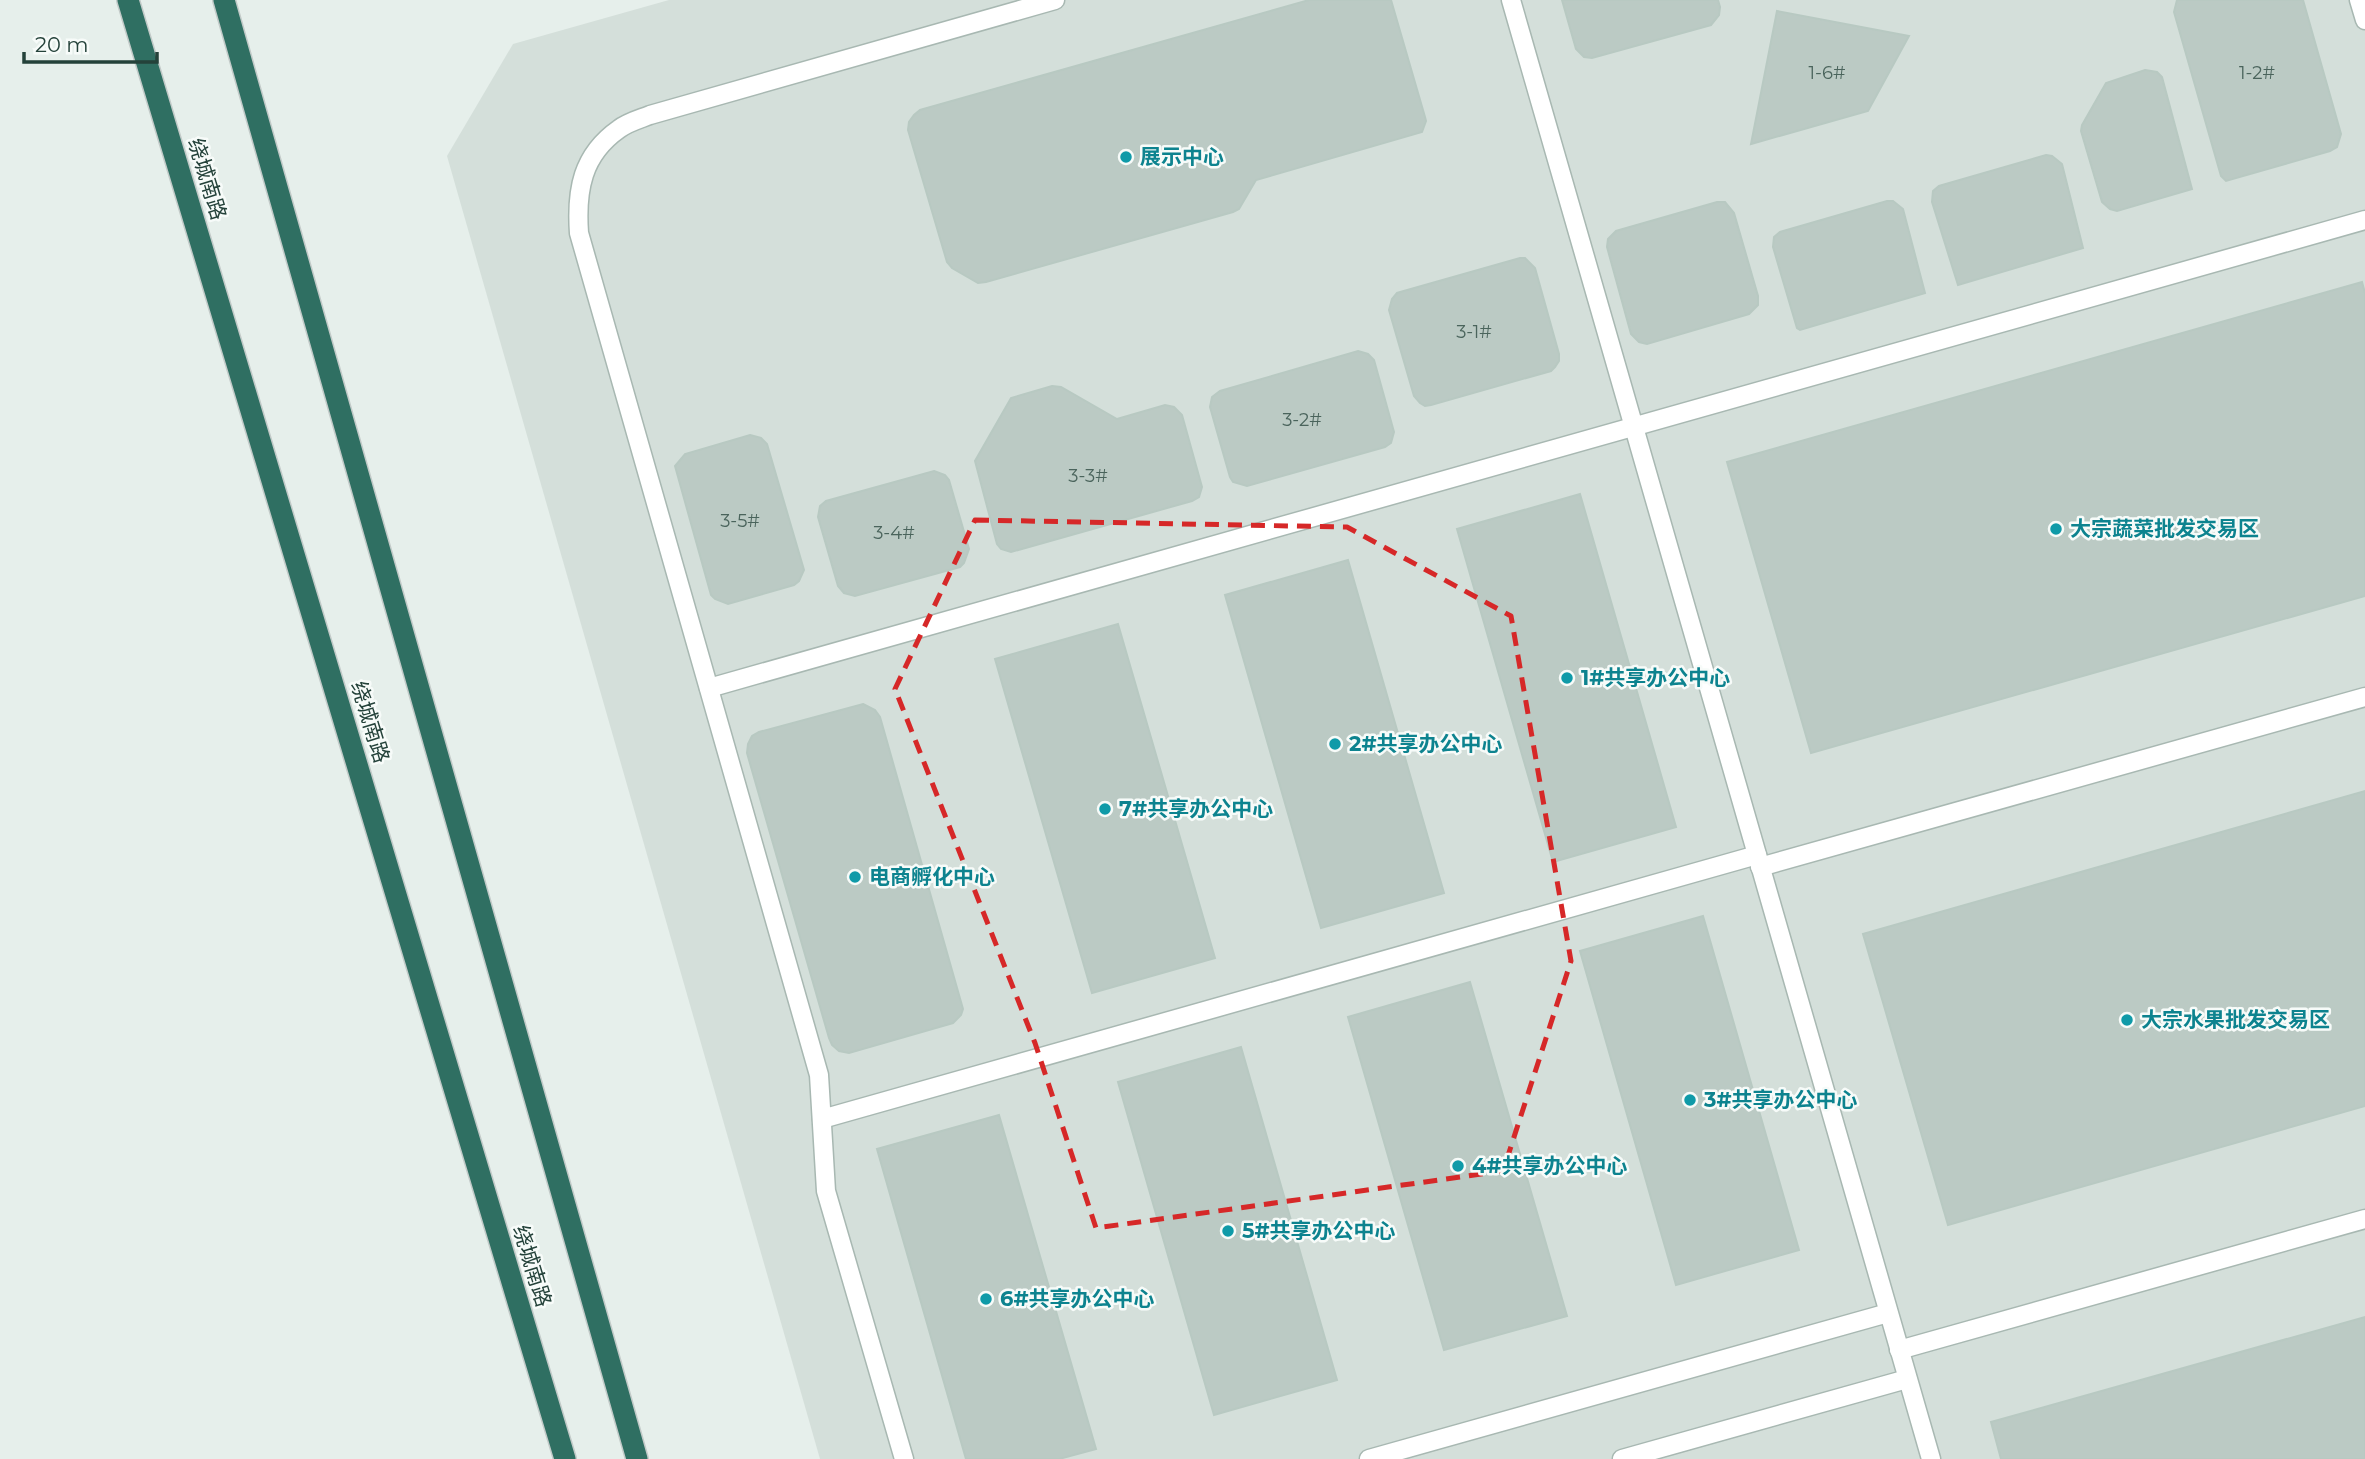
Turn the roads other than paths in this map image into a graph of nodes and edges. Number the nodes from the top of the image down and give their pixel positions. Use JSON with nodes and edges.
{"nodes":[{"id":1,"x":128,"y":0,"type":"edge"},
{"id":2,"x":224,"y":0,"type":"edge"},
{"id":3,"x":1055,"y":0,"type":"edge"},
{"id":4,"x":1511,"y":0,"type":"edge"},
{"id":5,"x":2359,"y":0,"type":"edge"},
{"id":6,"x":2365,"y":20,"type":"edge"},
{"id":7,"x":2365,"y":220,"type":"edge"},
{"id":8,"x":1633,"y":427,"type":"junction"},
{"id":9,"x":709,"y":688,"type":"junction"},
{"id":10,"x":2365,"y":696,"type":"edge"},
{"id":11,"x":1758,"y":861,"type":"junction"},
{"id":12,"x":822,"y":1119,"type":"junction"},
{"id":13,"x":2365,"y":1219,"type":"edge"},
{"id":14,"x":1888,"y":1313,"type":"junction"},
{"id":15,"x":1899,"y":1350,"type":"junction"},
{"id":16,"x":1908,"y":1379,"type":"junction"},
{"id":17,"x":565,"y":1459,"type":"edge"},
{"id":18,"x":637,"y":1459,"type":"edge"},
{"id":19,"x":904,"y":1459,"type":"edge"},
{"id":20,"x":1369,"y":1459,"type":"edge"},
{"id":21,"x":1622,"y":1459,"type":"edge"},
{"id":22,"x":1931,"y":1459,"type":"edge"}],
"edges":[{"from":1,"to":17,"type":"highway","name":"绕城南路"},
{"from":2,"to":18,"type":"highway"},
{"from":3,"to":9,"type":"lane"},
{"from":4,"to":8,"type":"lane"},
{"from":5,"to":6,"type":"lane"},
{"from":7,"to":8,"type":"lane"},
{"from":8,"to":9,"type":"lane"},
{"from":8,"to":11,"type":"lane"},
{"from":9,"to":12,"type":"lane"},
{"from":10,"to":11,"type":"lane"},
{"from":11,"to":12,"type":"lane"},
{"from":11,"to":14,"type":"lane"},
{"from":12,"to":19,"type":"lane"},
{"from":13,"to":15,"type":"lane"},
{"from":14,"to":15,"type":"lane"},
{"from":14,"to":20,"type":"lane"},
{"from":15,"to":16,"type":"lane"},
{"from":16,"to":21,"type":"lane"},
{"from":16,"to":22,"type":"lane"}]}
